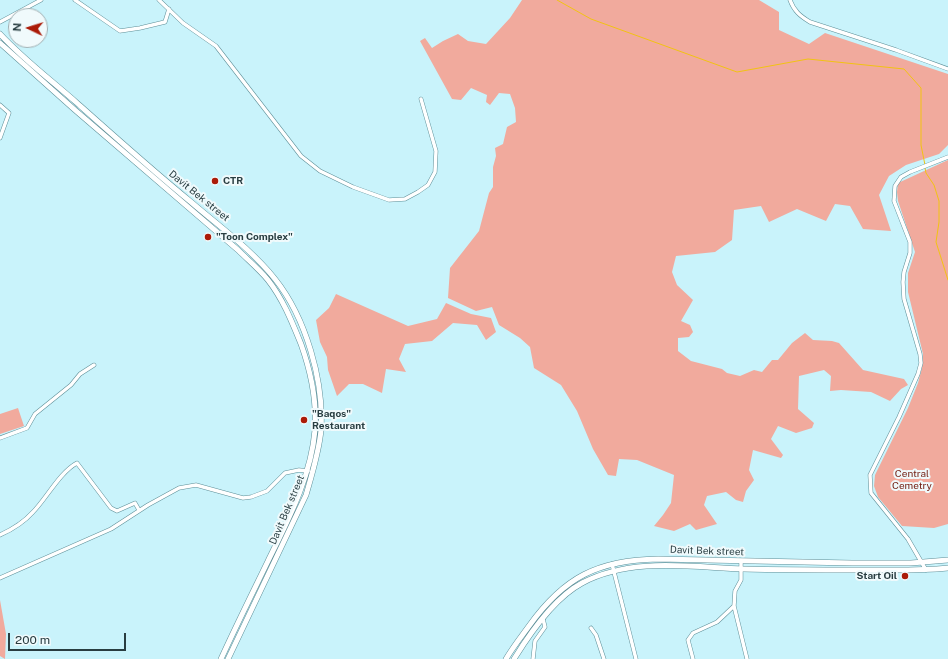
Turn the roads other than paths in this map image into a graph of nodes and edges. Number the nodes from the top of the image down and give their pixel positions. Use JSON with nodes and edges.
{"nodes":[{"id":1,"x":41,"y":0,"type":"edge"},
{"id":2,"x":75,"y":0,"type":"edge"},
{"id":3,"x":158,"y":0,"type":"edge"},
{"id":4,"x":790,"y":0,"type":"edge"},
{"id":5,"x":169,"y":9,"type":"junction"},
{"id":6,"x":0,"y":22,"type":"edge"},
{"id":7,"x":0,"y":34,"type":"edge"},
{"id":8,"x":0,"y":43,"type":"edge"},
{"id":9,"x":948,"y":69,"type":"edge"},
{"id":10,"x":421,"y":99,"type":"dead end"},
{"id":11,"x":0,"y":105,"type":"edge"},
{"id":12,"x":0,"y":138,"type":"edge"},
{"id":13,"x":123,"y":147,"type":"junction"},
{"id":14,"x":948,"y":156,"type":"edge"},
{"id":15,"x":195,"y":206,"type":"junction"},
{"id":16,"x":191,"y":211,"type":"junction"},
{"id":17,"x":226,"y":230,"type":"junction"},
{"id":18,"x":221,"y":236,"type":"junction"},
{"id":19,"x":94,"y":365,"type":"dead end"},
{"id":20,"x":0,"y":438,"type":"edge"},
{"id":21,"x":306,"y":471,"type":"junction"},
{"id":22,"x":313,"y":472,"type":"junction"},
{"id":23,"x":139,"y":510,"type":"junction"},
{"id":24,"x":0,"y":535,"type":"edge"},
{"id":25,"x":948,"y":560,"type":"edge"},
{"id":26,"x":741,"y":561,"type":"junction"},
{"id":27,"x":921,"y":562,"type":"junction"},
{"id":28,"x":612,"y":564,"type":"junction"},
{"id":29,"x":948,"y":568,"type":"edge"},
{"id":30,"x":742,"y":569,"type":"junction"},
{"id":31,"x":926,"y":570,"type":"junction"},
{"id":32,"x":613,"y":571,"type":"junction"},
{"id":33,"x":0,"y":578,"type":"edge"},
{"id":34,"x":251,"y":603,"type":"junction"},
{"id":35,"x":734,"y":606,"type":"junction"},
{"id":36,"x":542,"y":620,"type":"junction"},
{"id":37,"x":591,"y":628,"type":"dead end"},
{"id":38,"x":220,"y":659,"type":"edge"},
{"id":39,"x":228,"y":659,"type":"edge"},
{"id":40,"x":506,"y":659,"type":"edge"},
{"id":41,"x":514,"y":659,"type":"edge"},
{"id":42,"x":533,"y":659,"type":"edge"},
{"id":43,"x":604,"y":659,"type":"edge"},
{"id":44,"x":636,"y":659,"type":"edge"},
{"id":45,"x":693,"y":659,"type":"edge"},
{"id":46,"x":747,"y":659,"type":"edge"}],
"edges":[{"from":1,"to":6,"type":"street"},
{"from":2,"to":5,"type":"street"},
{"from":3,"to":5,"type":"street"},
{"from":4,"to":9,"type":"street"},
{"from":5,"to":10,"type":"street"},
{"from":7,"to":13,"type":"main road","name":"Davit Bek street"},
{"from":8,"to":13,"type":"main road","name":"Davit Bek street"},
{"from":11,"to":12,"type":"street"},
{"from":13,"to":15,"type":"main road","name":"Davit Bek street"},
{"from":13,"to":16,"type":"main road","name":"Davit Bek street"},
{"from":14,"to":27,"type":"street"},
{"from":15,"to":16,"type":"main road"},
{"from":15,"to":17,"type":"main road","name":"Davit Bek street"},
{"from":16,"to":18,"type":"main road","name":"Davit Bek street"},
{"from":17,"to":18,"type":"main road"},
{"from":17,"to":22,"type":"main road","name":"Davit Bek street"},
{"from":18,"to":21,"type":"main road","name":"Davit Bek street"},
{"from":19,"to":20,"type":"street"},
{"from":21,"to":22,"type":"street"},
{"from":21,"to":23,"type":"street"},
{"from":21,"to":34,"type":"main road","name":"Davit Bek street"},
{"from":22,"to":34,"type":"main road","name":"Davit Bek street"},
{"from":23,"to":24,"type":"street"},
{"from":23,"to":33,"type":"street"},
{"from":25,"to":27,"type":"main road","name":"Davit Bek street"},
{"from":26,"to":27,"type":"main road","name":"Davit Bek street"},
{"from":26,"to":28,"type":"main road","name":"Davit Bek street"},
{"from":26,"to":30,"type":"street"},
{"from":27,"to":31,"type":"street"},
{"from":28,"to":32,"type":"street"},
{"from":28,"to":40,"type":"main road","name":"Davit Bek street"},
{"from":29,"to":31,"type":"main road","name":"Davit Bek street"},
{"from":30,"to":31,"type":"main road","name":"Davit Bek street"},
{"from":30,"to":32,"type":"main road","name":"Davit Bek street"},
{"from":30,"to":35,"type":"street"},
{"from":32,"to":36,"type":"main road","name":"Davit Bek street"},
{"from":32,"to":44,"type":"street"},
{"from":34,"to":38,"type":"main road","name":"Davit Bek street"},
{"from":34,"to":39,"type":"main road","name":"Davit Bek street"},
{"from":35,"to":45,"type":"street"},
{"from":35,"to":46,"type":"street"},
{"from":36,"to":41,"type":"main road","name":"Davit Bek street"},
{"from":36,"to":42,"type":"street"},
{"from":37,"to":43,"type":"street"}]}
